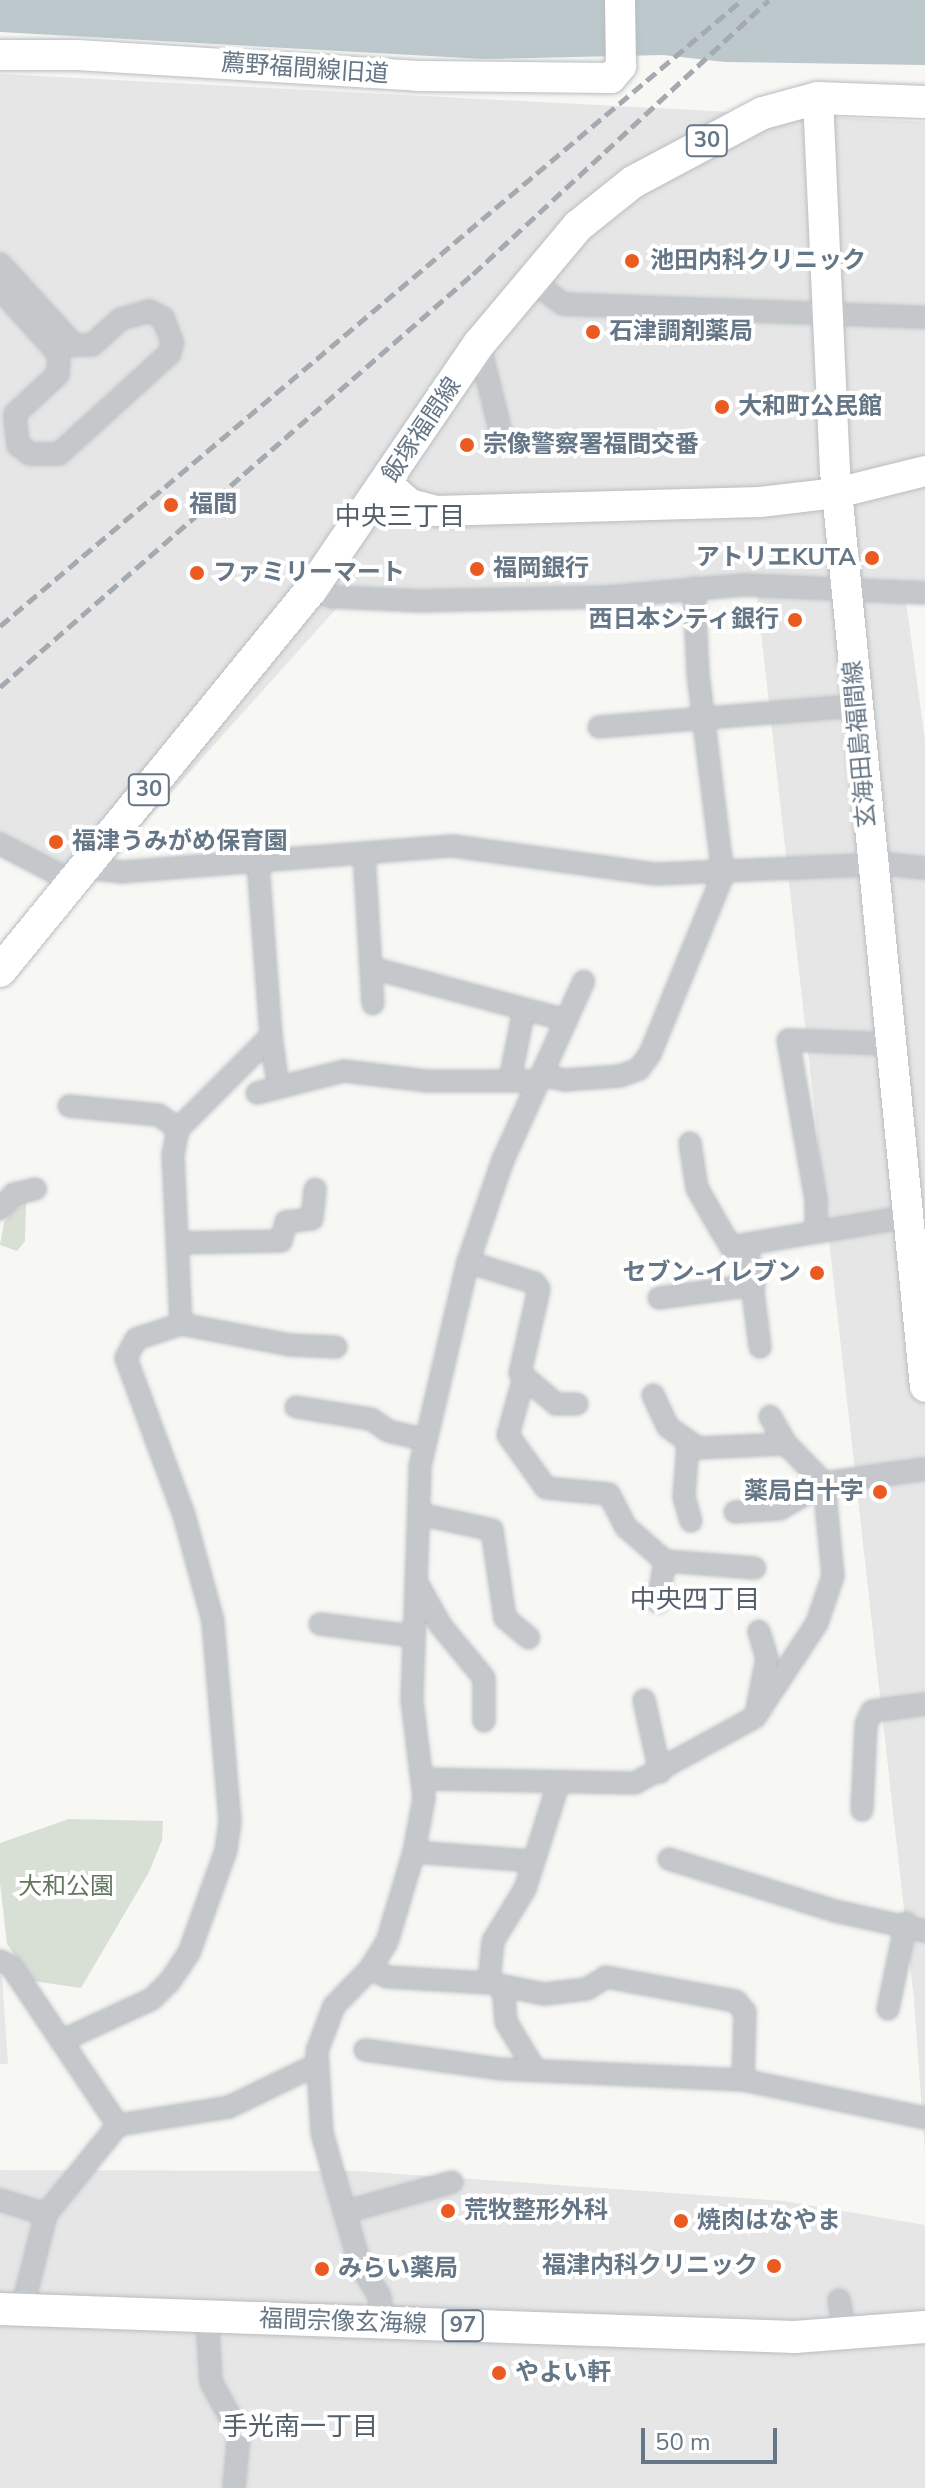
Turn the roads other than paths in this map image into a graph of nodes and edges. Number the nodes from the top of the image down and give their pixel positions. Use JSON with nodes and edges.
{"nodes":[{"id":1,"x":620,"y":0,"type":"edge"},
{"id":2,"x":0,"y":55,"type":"edge"},
{"id":3,"x":818,"y":98,"type":"junction"},
{"id":4,"x":925,"y":102,"type":"edge"},
{"id":5,"x":0,"y":264,"type":"edge"},
{"id":6,"x":530,"y":279,"type":"junction"},
{"id":7,"x":0,"y":289,"type":"edge"},
{"id":8,"x":826,"y":314,"type":"junction"},
{"id":9,"x":925,"y":317,"type":"edge"},
{"id":10,"x":479,"y":344,"type":"junction"},
{"id":11,"x":502,"y":437,"type":"dead end"},
{"id":12,"x":925,"y":471,"type":"edge"},
{"id":13,"x":386,"y":483,"type":"junction"},
{"id":14,"x":837,"y":493,"type":"junction"},
{"id":15,"x":694,"y":588,"type":"junction"},
{"id":16,"x":311,"y":590,"type":"junction"},
{"id":17,"x":846,"y":592,"type":"junction"},
{"id":18,"x":925,"y":593,"type":"edge"},
{"id":19,"x":856,"y":706,"type":"junction"},
{"id":20,"x":703,"y":719,"type":"junction"},
{"id":21,"x":599,"y":727,"type":"dead end"},
{"id":22,"x":0,"y":844,"type":"edge"},
{"id":23,"x":364,"y":853,"type":"junction"},
{"id":24,"x":258,"y":862,"type":"junction"},
{"id":25,"x":871,"y":865,"type":"junction"},
{"id":26,"x":925,"y":868,"type":"edge"},
{"id":27,"x":79,"y":875,"type":"junction"},
{"id":28,"x":723,"y":875,"type":"junction"},
{"id":29,"x":372,"y":968,"type":"junction"},
{"id":30,"x":0,"y":971,"type":"edge"},
{"id":31,"x":584,"y":981,"type":"dead end"},
{"id":32,"x":373,"y":1004,"type":"dead end"},
{"id":33,"x":524,"y":1009,"type":"junction"},
{"id":34,"x":566,"y":1020,"type":"junction"},
{"id":35,"x":271,"y":1036,"type":"junction"},
{"id":36,"x":888,"y":1044,"type":"junction"},
{"id":37,"x":276,"y":1073,"type":"dead end"},
{"id":38,"x":540,"y":1078,"type":"junction"},
{"id":39,"x":510,"y":1080,"type":"junction"},
{"id":40,"x":257,"y":1093,"type":"dead end"},
{"id":41,"x":69,"y":1106,"type":"dead end"},
{"id":42,"x":178,"y":1129,"type":"junction"},
{"id":43,"x":690,"y":1143,"type":"dead end"},
{"id":44,"x":35,"y":1189,"type":"dead end"},
{"id":45,"x":315,"y":1189,"type":"dead end"},
{"id":46,"x":0,"y":1209,"type":"edge"},
{"id":47,"x":906,"y":1217,"type":"junction"},
{"id":48,"x":816,"y":1232,"type":"junction"},
{"id":49,"x":178,"y":1243,"type":"junction"},
{"id":50,"x":747,"y":1244,"type":"junction"},
{"id":51,"x":468,"y":1262,"type":"junction"},
{"id":52,"x":754,"y":1285,"type":"junction"},
{"id":53,"x":659,"y":1298,"type":"dead end"},
{"id":54,"x":181,"y":1324,"type":"junction"},
{"id":55,"x":336,"y":1347,"type":"dead end"},
{"id":56,"x":760,"y":1347,"type":"dead end"},
{"id":57,"x":523,"y":1381,"type":"junction"},
{"id":58,"x":925,"y":1387,"type":"edge"},
{"id":59,"x":653,"y":1395,"type":"dead end"},
{"id":60,"x":577,"y":1404,"type":"dead end"},
{"id":61,"x":296,"y":1407,"type":"dead end"},
{"id":62,"x":770,"y":1416,"type":"dead end"},
{"id":63,"x":426,"y":1440,"type":"junction"},
{"id":64,"x":688,"y":1443,"type":"junction"},
{"id":65,"x":786,"y":1444,"type":"junction"},
{"id":66,"x":925,"y":1469,"type":"edge"},
{"id":67,"x":824,"y":1483,"type":"junction"},
{"id":68,"x":735,"y":1512,"type":"dead end"},
{"id":69,"x":420,"y":1514,"type":"junction"},
{"id":70,"x":691,"y":1521,"type":"dead end"},
{"id":71,"x":665,"y":1561,"type":"junction"},
{"id":72,"x":755,"y":1568,"type":"dead end"},
{"id":73,"x":418,"y":1585,"type":"junction"},
{"id":74,"x":658,"y":1602,"type":"dead end"},
{"id":75,"x":320,"y":1624,"type":"dead end"},
{"id":76,"x":759,"y":1631,"type":"dead end"},
{"id":77,"x":413,"y":1636,"type":"junction"},
{"id":78,"x":529,"y":1638,"type":"dead end"},
{"id":79,"x":644,"y":1700,"type":"dead end"},
{"id":80,"x":925,"y":1704,"type":"edge"},
{"id":81,"x":755,"y":1717,"type":"junction"},
{"id":82,"x":484,"y":1721,"type":"dead end"},
{"id":83,"x":660,"y":1772,"type":"junction"},
{"id":84,"x":422,"y":1779,"type":"junction"},
{"id":85,"x":559,"y":1782,"type":"junction"},
{"id":86,"x":862,"y":1810,"type":"dead end"},
{"id":87,"x":414,"y":1852,"type":"junction"},
{"id":88,"x":669,"y":1859,"type":"dead end"},
{"id":89,"x":533,"y":1861,"type":"junction"},
{"id":90,"x":915,"y":1927,"type":"edge"},
{"id":91,"x":0,"y":1961,"type":"edge"},
{"id":92,"x":370,"y":1969,"type":"junction"},
{"id":93,"x":496,"y":1985,"type":"junction"},
{"id":94,"x":888,"y":2009,"type":"dead end"},
{"id":95,"x":61,"y":2041,"type":"junction"},
{"id":96,"x":365,"y":2050,"type":"dead end"},
{"id":97,"x":316,"y":2065,"type":"junction"},
{"id":98,"x":534,"y":2068,"type":"junction"},
{"id":99,"x":743,"y":2080,"type":"junction"},
{"id":100,"x":925,"y":2118,"type":"edge"},
{"id":101,"x":118,"y":2125,"type":"junction"},
{"id":102,"x":452,"y":2182,"type":"dead end"},
{"id":103,"x":0,"y":2200,"type":"edge"},
{"id":104,"x":345,"y":2212,"type":"junction"},
{"id":105,"x":46,"y":2214,"type":"junction"},
{"id":106,"x":839,"y":2300,"type":"dead end"},
{"id":107,"x":11,"y":2309,"type":"edge"},
{"id":108,"x":207,"y":2317,"type":"junction"},
{"id":109,"x":383,"y":2323,"type":"junction"},
{"id":110,"x":925,"y":2327,"type":"edge"},
{"id":111,"x":845,"y":2334,"type":"junction"},
{"id":112,"x":234,"y":2488,"type":"edge"}],
"edges":[{"from":1,"to":2,"type":"main road","name":"薦野福間線旧道"},
{"from":3,"to":4,"type":"main road","name":"飯塚福間線","number":"30"},
{"from":3,"to":6,"type":"main road","name":"飯塚福間線","number":"30"},
{"from":3,"to":8,"type":"main road","name":"玄海田島福間線"},
{"from":5,"to":7,"type":"street"},
{"from":6,"to":8,"type":"street"},
{"from":6,"to":10,"type":"main road","name":"飯塚福間線","number":"30"},
{"from":8,"to":9,"type":"street"},
{"from":8,"to":14,"type":"main road","name":"玄海田島福間線"},
{"from":10,"to":11,"type":"street"},
{"from":10,"to":13,"type":"main road","name":"飯塚福間線","number":"30"},
{"from":12,"to":14,"type":"main road"},
{"from":13,"to":14,"type":"main road"},
{"from":13,"to":16,"type":"main road","name":"飯塚福間線","number":"30"},
{"from":14,"to":17,"type":"main road","name":"玄海田島福間線"},
{"from":15,"to":16,"type":"street"},
{"from":15,"to":17,"type":"street"},
{"from":15,"to":20,"type":"street"},
{"from":16,"to":27,"type":"main road","name":"飯塚福間線","number":"30"},
{"from":17,"to":18,"type":"street"},
{"from":17,"to":19,"type":"main road","name":"玄海田島福間線"},
{"from":19,"to":20,"type":"street"},
{"from":19,"to":25,"type":"main road","name":"玄海田島福間線"},
{"from":20,"to":21,"type":"street"},
{"from":20,"to":28,"type":"street"},
{"from":22,"to":27,"type":"street"},
{"from":23,"to":24,"type":"street"},
{"from":23,"to":28,"type":"street"},
{"from":23,"to":29,"type":"street"},
{"from":24,"to":27,"type":"street"},
{"from":24,"to":35,"type":"street"},
{"from":25,"to":26,"type":"street"},
{"from":25,"to":28,"type":"street"},
{"from":25,"to":36,"type":"main road","name":"玄海田島福間線"},
{"from":27,"to":30,"type":"main road","name":"飯塚福間線","number":"30"},
{"from":28,"to":38,"type":"street"},
{"from":29,"to":32,"type":"street"},
{"from":29,"to":33,"type":"street"},
{"from":31,"to":34,"type":"street"},
{"from":33,"to":34,"type":"street"},
{"from":33,"to":39,"type":"street"},
{"from":34,"to":38,"type":"street"},
{"from":35,"to":37,"type":"street"},
{"from":35,"to":42,"type":"street"},
{"from":36,"to":47,"type":"main road","name":"玄海田島福間線"},
{"from":36,"to":48,"type":"street"},
{"from":38,"to":39,"type":"street"},
{"from":38,"to":51,"type":"street"},
{"from":39,"to":40,"type":"street"},
{"from":41,"to":42,"type":"street"},
{"from":42,"to":49,"type":"street"},
{"from":43,"to":50,"type":"street"},
{"from":44,"to":46,"type":"street"},
{"from":45,"to":49,"type":"street"},
{"from":47,"to":48,"type":"street"},
{"from":47,"to":58,"type":"main road","name":"玄海田島福間線"},
{"from":48,"to":50,"type":"street"},
{"from":49,"to":54,"type":"street"},
{"from":50,"to":52,"type":"street"},
{"from":51,"to":57,"type":"street"},
{"from":51,"to":63,"type":"street"},
{"from":52,"to":53,"type":"street"},
{"from":52,"to":56,"type":"street"},
{"from":54,"to":55,"type":"street"},
{"from":54,"to":95,"type":"street"},
{"from":57,"to":60,"type":"street"},
{"from":57,"to":71,"type":"street"},
{"from":59,"to":64,"type":"street"},
{"from":61,"to":63,"type":"street"},
{"from":62,"to":65,"type":"street"},
{"from":63,"to":69,"type":"street"},
{"from":64,"to":65,"type":"street"},
{"from":64,"to":70,"type":"street"},
{"from":65,"to":67,"type":"street"},
{"from":66,"to":67,"type":"street"},
{"from":67,"to":68,"type":"street"},
{"from":67,"to":81,"type":"street"},
{"from":69,"to":73,"type":"street"},
{"from":69,"to":78,"type":"street"},
{"from":71,"to":72,"type":"street"},
{"from":71,"to":74,"type":"street"},
{"from":73,"to":77,"type":"street"},
{"from":73,"to":82,"type":"street"},
{"from":75,"to":77,"type":"street"},
{"from":76,"to":81,"type":"street"},
{"from":77,"to":84,"type":"street"},
{"from":79,"to":83,"type":"street"},
{"from":80,"to":86,"type":"street"},
{"from":81,"to":83,"type":"street"},
{"from":83,"to":85,"type":"street"},
{"from":84,"to":85,"type":"street"},
{"from":84,"to":87,"type":"street"},
{"from":85,"to":89,"type":"street"},
{"from":87,"to":89,"type":"street"},
{"from":87,"to":92,"type":"street"},
{"from":88,"to":90,"type":"street"},
{"from":89,"to":93,"type":"street"},
{"from":90,"to":94,"type":"street"},
{"from":91,"to":95,"type":"street"},
{"from":92,"to":93,"type":"street"},
{"from":92,"to":97,"type":"street"},
{"from":93,"to":98,"type":"street"},
{"from":93,"to":99,"type":"street"},
{"from":95,"to":101,"type":"street"},
{"from":96,"to":98,"type":"street"},
{"from":97,"to":101,"type":"street"},
{"from":97,"to":104,"type":"street"},
{"from":98,"to":99,"type":"street"},
{"from":99,"to":100,"type":"street"},
{"from":101,"to":105,"type":"street"},
{"from":102,"to":104,"type":"street"},
{"from":103,"to":105,"type":"street"},
{"from":104,"to":109,"type":"street"},
{"from":105,"to":107,"type":"street"},
{"from":106,"to":111,"type":"street"},
{"from":107,"to":108,"type":"main road","name":"福間宗像玄海線","number":"97"},
{"from":108,"to":109,"type":"main road","name":"福間宗像玄海線","number":"97"},
{"from":108,"to":112,"type":"street"},
{"from":109,"to":111,"type":"main road","name":"福間宗像玄海線","number":"97"},
{"from":110,"to":111,"type":"main road","name":"福間宗像玄海線","number":"97"}]}
